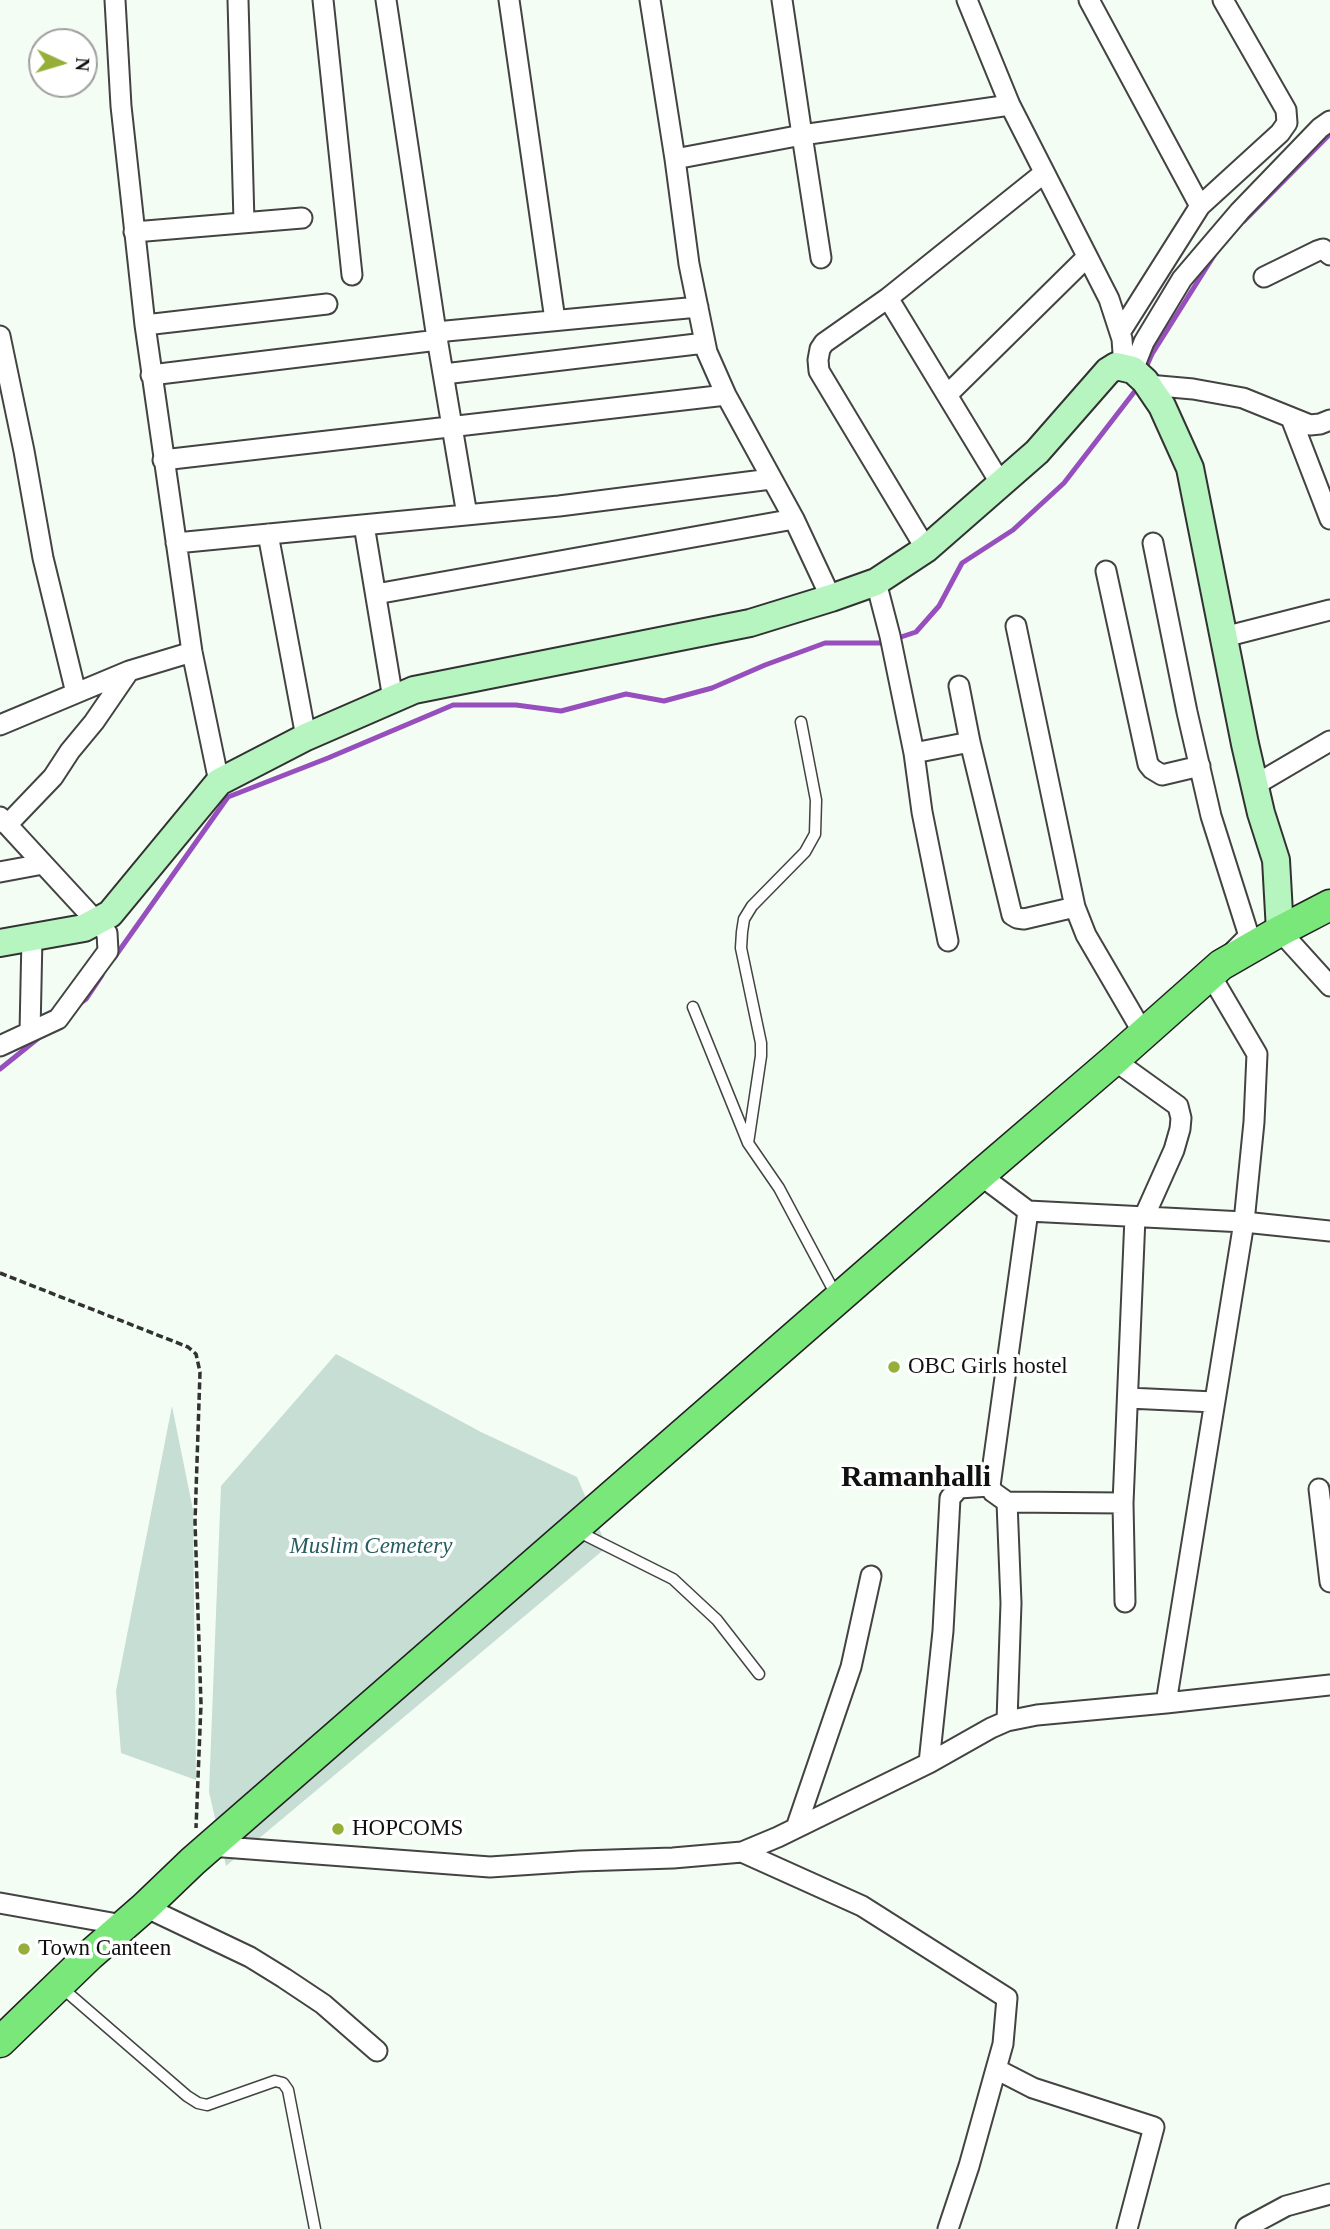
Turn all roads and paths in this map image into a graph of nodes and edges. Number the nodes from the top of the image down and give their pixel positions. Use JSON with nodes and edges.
{"nodes":[{"id":1,"x":115,"y":0,"type":"edge"},
{"id":2,"x":237,"y":0,"type":"edge"},
{"id":3,"x":323,"y":0,"type":"edge"},
{"id":4,"x":386,"y":0,"type":"edge"},
{"id":5,"x":509,"y":0,"type":"edge"},
{"id":6,"x":650,"y":0,"type":"edge"},
{"id":7,"x":782,"y":0,"type":"edge"},
{"id":8,"x":967,"y":0,"type":"edge"},
{"id":9,"x":1089,"y":0,"type":"edge"},
{"id":10,"x":1223,"y":0,"type":"edge"},
{"id":11,"x":1010,"y":105,"type":"junction"},
{"id":12,"x":1330,"y":121,"type":"edge"},
{"id":13,"x":802,"y":135,"type":"junction"},
{"id":14,"x":675,"y":159,"type":"junction"},
{"id":15,"x":1044,"y":173,"type":"junction"},
{"id":16,"x":1200,"y":206,"type":"junction"},
{"id":17,"x":302,"y":218,"type":"dead end"},
{"id":18,"x":244,"y":222,"type":"junction"},
{"id":19,"x":134,"y":232,"type":"junction"},
{"id":20,"x":1330,"y":255,"type":"edge"},
{"id":21,"x":1087,"y":257,"type":"junction"},
{"id":22,"x":821,"y":258,"type":"dead end"},
{"id":23,"x":352,"y":275,"type":"dead end"},
{"id":24,"x":1264,"y":277,"type":"dead end"},
{"id":25,"x":888,"y":298,"type":"junction"},
{"id":26,"x":327,"y":304,"type":"dead end"},
{"id":27,"x":698,"y":307,"type":"junction"},
{"id":28,"x":555,"y":320,"type":"junction"},
{"id":29,"x":145,"y":325,"type":"junction"},
{"id":30,"x":1121,"y":331,"type":"junction"},
{"id":31,"x":0,"y":336,"type":"edge"},
{"id":32,"x":437,"y":336,"type":"junction"},
{"id":33,"x":705,"y":343,"type":"junction"},
{"id":34,"x":444,"y":374,"type":"junction"},
{"id":35,"x":152,"y":375,"type":"junction"},
{"id":36,"x":1137,"y":376,"type":"junction"},
{"id":37,"x":726,"y":395,"type":"junction"},
{"id":38,"x":947,"y":396,"type":"junction"},
{"id":39,"x":1291,"y":418,"type":"junction"},
{"id":40,"x":1330,"y":419,"type":"edge"},
{"id":41,"x":453,"y":427,"type":"junction"},
{"id":42,"x":163,"y":460,"type":"junction"},
{"id":43,"x":771,"y":480,"type":"junction"},
{"id":44,"x":1001,"y":484,"type":"junction"},
{"id":45,"x":467,"y":515,"type":"junction"},
{"id":46,"x":794,"y":519,"type":"junction"},
{"id":47,"x":1330,"y":519,"type":"edge"},
{"id":48,"x":364,"y":525,"type":"junction"},
{"id":49,"x":268,"y":534,"type":"junction"},
{"id":50,"x":176,"y":543,"type":"junction"},
{"id":51,"x":1153,"y":543,"type":"dead end"},
{"id":52,"x":926,"y":549,"type":"junction"},
{"id":53,"x":1106,"y":571,"type":"dead end"},
{"id":54,"x":876,"y":582,"type":"junction"},
{"id":55,"x":376,"y":594,"type":"junction"},
{"id":56,"x":831,"y":598,"type":"junction"},
{"id":57,"x":1330,"y":610,"type":"edge"},
{"id":58,"x":1016,"y":626,"type":"dead end"},
{"id":59,"x":1224,"y":637,"type":"junction"},
{"id":60,"x":192,"y":652,"type":"junction"},
{"id":61,"x":130,"y":671,"type":"junction"},
{"id":62,"x":959,"y":686,"type":"dead end"},
{"id":63,"x":76,"y":693,"type":"junction"},
{"id":64,"x":393,"y":699,"type":"junction"},
{"id":65,"x":801,"y":722,"type":"dead end"},
{"id":66,"x":0,"y":725,"type":"edge"},
{"id":67,"x":306,"y":737,"type":"junction"},
{"id":68,"x":1330,"y":741,"type":"edge"},
{"id":69,"x":970,"y":742,"type":"junction"},
{"id":70,"x":914,"y":753,"type":"junction"},
{"id":71,"x":1199,"y":766,"type":"junction"},
{"id":72,"x":219,"y":782,"type":"junction"},
{"id":73,"x":1255,"y":785,"type":"junction"},
{"id":74,"x":3,"y":821,"type":"edge"},
{"id":75,"x":43,"y":864,"type":"junction"},
{"id":76,"x":0,"y":872,"type":"edge"},
{"id":77,"x":1330,"y":905,"type":"edge"},
{"id":78,"x":1075,"y":907,"type":"junction"},
{"id":79,"x":97,"y":922,"type":"junction"},
{"id":80,"x":1280,"y":930,"type":"junction"},
{"id":81,"x":32,"y":937,"type":"junction"},
{"id":82,"x":948,"y":940,"type":"dead end"},
{"id":83,"x":0,"y":943,"type":"edge"},
{"id":84,"x":1215,"y":969,"type":"junction"},
{"id":85,"x":1330,"y":985,"type":"edge"},
{"id":86,"x":693,"y":1007,"type":"dead end"},
{"id":87,"x":30,"y":1032,"type":"junction"},
{"id":88,"x":0,"y":1045,"type":"edge"},
{"id":89,"x":1117,"y":1058,"type":"junction"},
{"id":90,"x":748,"y":1143,"type":"junction"},
{"id":91,"x":980,"y":1175,"type":"junction"},
{"id":92,"x":1028,"y":1211,"type":"junction"},
{"id":93,"x":1140,"y":1217,"type":"junction"},
{"id":94,"x":1244,"y":1223,"type":"junction"},
{"id":95,"x":1330,"y":1231,"type":"edge"},
{"id":96,"x":0,"y":1273,"type":"edge"},
{"id":97,"x":838,"y":1298,"type":"junction"},
{"id":98,"x":1128,"y":1398,"type":"junction"},
{"id":99,"x":1214,"y":1402,"type":"junction"},
{"id":100,"x":989,"y":1486,"type":"junction"},
{"id":101,"x":1319,"y":1489,"type":"dead end"},
{"id":102,"x":1007,"y":1502,"type":"junction"},
{"id":103,"x":1123,"y":1503,"type":"junction"},
{"id":104,"x":573,"y":1530,"type":"junction"},
{"id":105,"x":871,"y":1576,"type":"dead end"},
{"id":106,"x":1330,"y":1582,"type":"edge"},
{"id":107,"x":1125,"y":1602,"type":"dead end"},
{"id":108,"x":759,"y":1674,"type":"dead end"},
{"id":109,"x":1330,"y":1685,"type":"edge"},
{"id":110,"x":1166,"y":1703,"type":"junction"},
{"id":111,"x":1007,"y":1721,"type":"junction"},
{"id":112,"x":929,"y":1763,"type":"junction"},
{"id":113,"x":796,"y":1829,"type":"junction"},
{"id":114,"x":742,"y":1852,"type":"junction"},
{"id":115,"x":202,"y":1853,"type":"junction"},
{"id":116,"x":0,"y":1903,"type":"edge"},
{"id":117,"x":134,"y":1916,"type":"junction"},
{"id":118,"x":59,"y":1984,"type":"junction"},
{"id":119,"x":0,"y":2042,"type":"edge"},
{"id":120,"x":377,"y":2051,"type":"dead end"},
{"id":121,"x":996,"y":2069,"type":"junction"},
{"id":122,"x":1330,"y":2194,"type":"edge"},
{"id":123,"x":315,"y":2229,"type":"edge"},
{"id":124,"x":948,"y":2229,"type":"edge"},
{"id":125,"x":1127,"y":2229,"type":"edge"},
{"id":126,"x":1246,"y":2229,"type":"edge"}],
"edges":[{"from":1,"to":19,"type":"street"},
{"from":2,"to":18,"type":"street"},
{"from":3,"to":23,"type":"street"},
{"from":4,"to":32,"type":"street"},
{"from":5,"to":28,"type":"street"},
{"from":6,"to":14,"type":"street"},
{"from":7,"to":13,"type":"street"},
{"from":8,"to":11,"type":"street"},
{"from":9,"to":16,"type":"street"},
{"from":10,"to":16,"type":"street"},
{"from":11,"to":13,"type":"street"},
{"from":11,"to":15,"type":"street"},
{"from":12,"to":36,"type":"street"},
{"from":13,"to":14,"type":"street"},
{"from":13,"to":22,"type":"street"},
{"from":14,"to":27,"type":"street"},
{"from":15,"to":21,"type":"street"},
{"from":15,"to":25,"type":"street"},
{"from":16,"to":30,"type":"street"},
{"from":17,"to":18,"type":"street"},
{"from":18,"to":19,"type":"street"},
{"from":19,"to":29,"type":"street"},
{"from":20,"to":24,"type":"street"},
{"from":21,"to":30,"type":"street"},
{"from":21,"to":38,"type":"street"},
{"from":25,"to":38,"type":"street"},
{"from":25,"to":52,"type":"street"},
{"from":26,"to":29,"type":"street"},
{"from":27,"to":28,"type":"street"},
{"from":27,"to":33,"type":"street"},
{"from":28,"to":32,"type":"street"},
{"from":29,"to":35,"type":"street"},
{"from":30,"to":36,"type":"street"},
{"from":31,"to":63,"type":"street"},
{"from":32,"to":34,"type":"street"},
{"from":32,"to":35,"type":"street"},
{"from":33,"to":34,"type":"street"},
{"from":33,"to":37,"type":"street"},
{"from":34,"to":41,"type":"street"},
{"from":35,"to":42,"type":"street"},
{"from":36,"to":39,"type":"street"},
{"from":36,"to":44,"type":"street"},
{"from":36,"to":59,"type":"street"},
{"from":37,"to":41,"type":"street"},
{"from":37,"to":43,"type":"street"},
{"from":38,"to":44,"type":"street"},
{"from":39,"to":40,"type":"street"},
{"from":39,"to":47,"type":"street"},
{"from":41,"to":42,"type":"street"},
{"from":41,"to":45,"type":"street"},
{"from":42,"to":50,"type":"street"},
{"from":43,"to":45,"type":"street"},
{"from":43,"to":46,"type":"street"},
{"from":44,"to":52,"type":"street"},
{"from":45,"to":48,"type":"street"},
{"from":46,"to":55,"type":"street"},
{"from":46,"to":56,"type":"street"},
{"from":48,"to":49,"type":"street"},
{"from":48,"to":55,"type":"street"},
{"from":49,"to":50,"type":"street"},
{"from":49,"to":67,"type":"street"},
{"from":50,"to":60,"type":"street"},
{"from":51,"to":71,"type":"street"},
{"from":52,"to":54,"type":"street"},
{"from":53,"to":71,"type":"street"},
{"from":54,"to":56,"type":"street"},
{"from":54,"to":70,"type":"street"},
{"from":55,"to":64,"type":"street"},
{"from":56,"to":64,"type":"street"},
{"from":57,"to":59,"type":"street"},
{"from":58,"to":78,"type":"street"},
{"from":59,"to":73,"type":"street"},
{"from":60,"to":61,"type":"street"},
{"from":60,"to":72,"type":"street"},
{"from":61,"to":63,"type":"street"},
{"from":61,"to":74,"type":"street"},
{"from":62,"to":69,"type":"street"},
{"from":63,"to":66,"type":"street"},
{"from":64,"to":67,"type":"street"},
{"from":65,"to":90,"type":"lane"},
{"from":67,"to":72,"type":"street"},
{"from":68,"to":73,"type":"street"},
{"from":69,"to":70,"type":"street"},
{"from":69,"to":78,"type":"street"},
{"from":70,"to":82,"type":"street"},
{"from":71,"to":84,"type":"street"},
{"from":72,"to":79,"type":"street"},
{"from":73,"to":80,"type":"street"},
{"from":74,"to":75,"type":"street"},
{"from":75,"to":76,"type":"street"},
{"from":75,"to":79,"type":"street"},
{"from":77,"to":80,"type":"main road"},
{"from":78,"to":89,"type":"street"},
{"from":79,"to":81,"type":"street"},
{"from":79,"to":87,"type":"street"},
{"from":80,"to":84,"type":"main road"},
{"from":80,"to":85,"type":"street"},
{"from":81,"to":83,"type":"street"},
{"from":81,"to":87,"type":"street"},
{"from":84,"to":89,"type":"main road"},
{"from":84,"to":94,"type":"street"},
{"from":86,"to":90,"type":"lane"},
{"from":87,"to":88,"type":"street"},
{"from":89,"to":91,"type":"main road"},
{"from":89,"to":93,"type":"street"},
{"from":90,"to":97,"type":"lane"},
{"from":91,"to":92,"type":"street"},
{"from":91,"to":97,"type":"main road"},
{"from":92,"to":93,"type":"street"},
{"from":92,"to":100,"type":"street"},
{"from":93,"to":94,"type":"street"},
{"from":93,"to":98,"type":"street"},
{"from":94,"to":95,"type":"street"},
{"from":94,"to":99,"type":"street"},
{"from":96,"to":115,"type":"path"},
{"from":97,"to":104,"type":"main road"},
{"from":98,"to":99,"type":"street"},
{"from":98,"to":103,"type":"street"},
{"from":99,"to":110,"type":"street"},
{"from":100,"to":102,"type":"street"},
{"from":100,"to":112,"type":"street"},
{"from":101,"to":106,"type":"street"},
{"from":102,"to":103,"type":"street"},
{"from":102,"to":111,"type":"street"},
{"from":103,"to":107,"type":"street"},
{"from":104,"to":108,"type":"lane"},
{"from":104,"to":115,"type":"main road"},
{"from":105,"to":113,"type":"street"},
{"from":109,"to":110,"type":"street"},
{"from":110,"to":111,"type":"street"},
{"from":111,"to":112,"type":"street"},
{"from":112,"to":113,"type":"street"},
{"from":113,"to":114,"type":"street"},
{"from":114,"to":115,"type":"street"},
{"from":114,"to":121,"type":"street"},
{"from":115,"to":117,"type":"main road"},
{"from":116,"to":117,"type":"street"},
{"from":117,"to":118,"type":"main road"},
{"from":117,"to":120,"type":"street"},
{"from":118,"to":119,"type":"main road"},
{"from":118,"to":123,"type":"lane"},
{"from":121,"to":124,"type":"street"},
{"from":121,"to":125,"type":"street"},
{"from":122,"to":126,"type":"street"}]}
